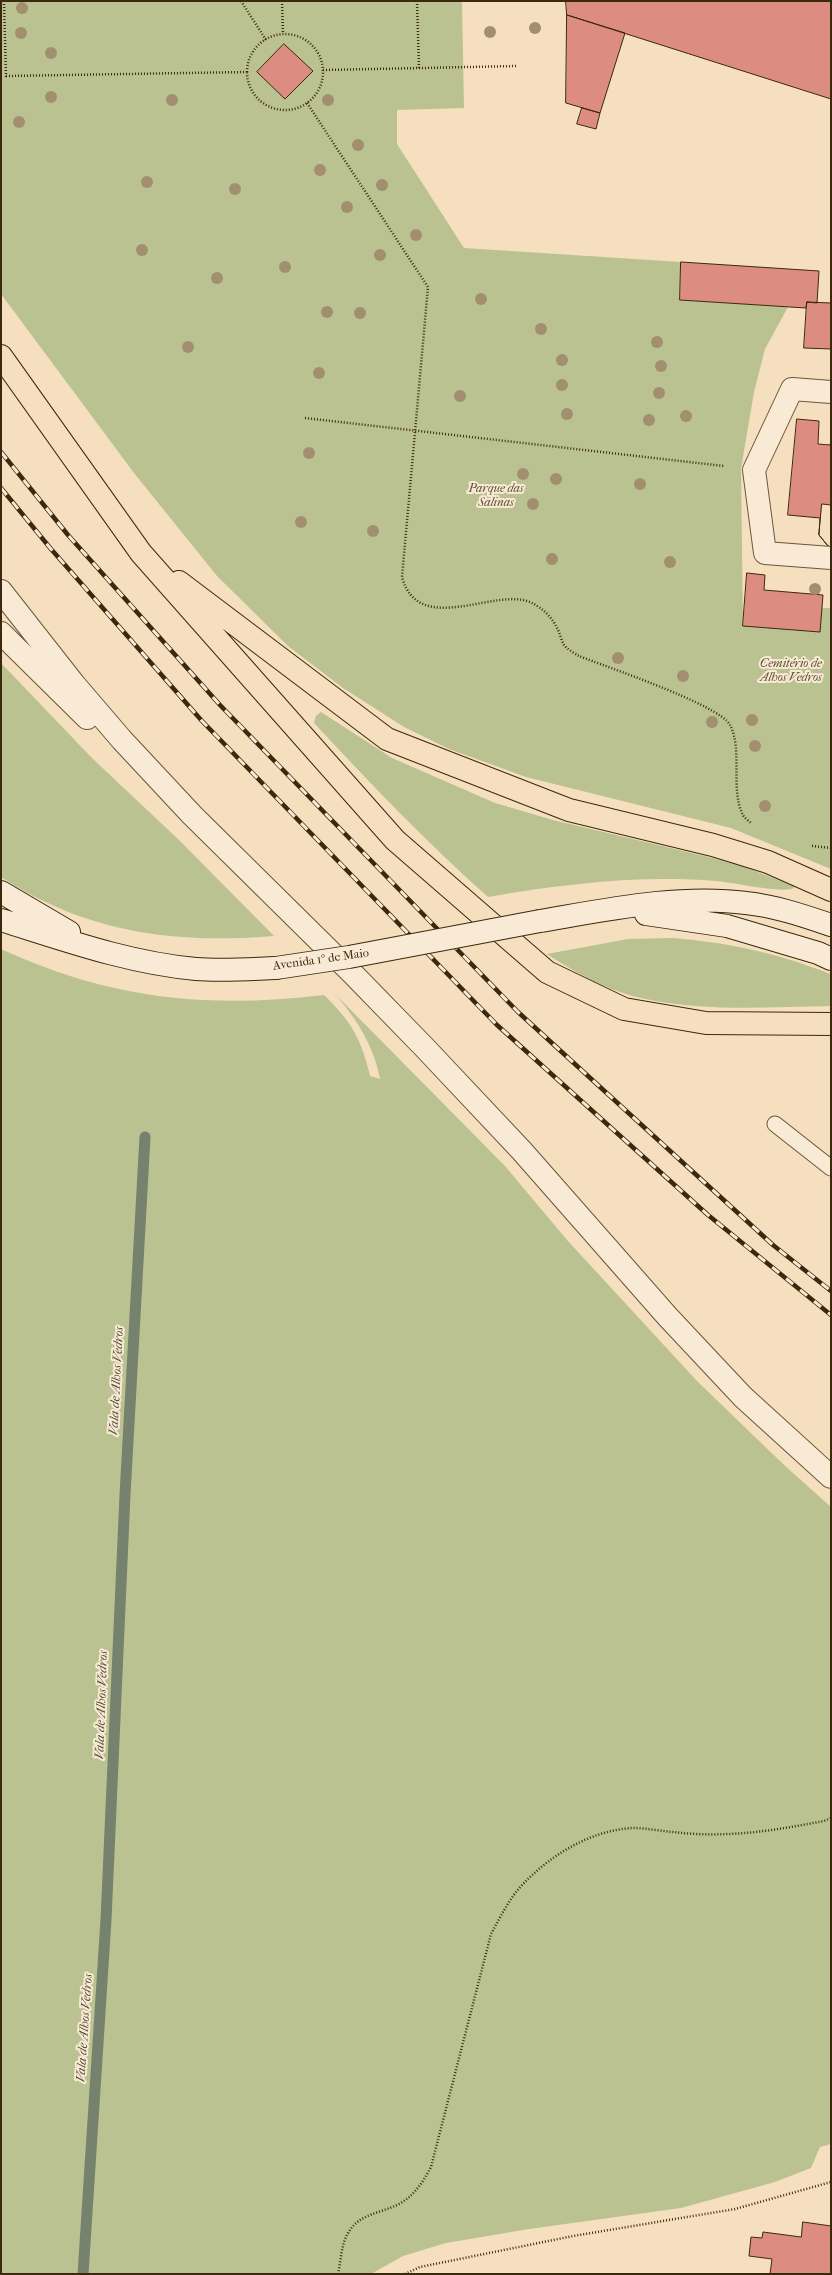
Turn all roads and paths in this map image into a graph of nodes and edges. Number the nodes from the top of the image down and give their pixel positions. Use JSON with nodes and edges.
{"nodes":[{"id":1,"x":4,"y":1,"type":"edge"},
{"id":2,"x":240,"y":1,"type":"edge"},
{"id":3,"x":282,"y":1,"type":"edge"},
{"id":4,"x":417,"y":1,"type":"edge"},
{"id":5,"x":283,"y":34,"type":"junction"},
{"id":6,"x":266,"y":40,"type":"junction"},
{"id":7,"x":518,"y":66,"type":"dead end"},
{"id":8,"x":419,"y":68,"type":"junction"},
{"id":9,"x":323,"y":70,"type":"junction"},
{"id":10,"x":246,"y":72,"type":"junction"},
{"id":11,"x":307,"y":103,"type":"junction"},
{"id":12,"x":1,"y":356,"type":"edge"},
{"id":13,"x":831,"y":392,"type":"edge"},
{"id":14,"x":305,"y":418,"type":"dead end"},
{"id":15,"x":415,"y":431,"type":"junction"},
{"id":16,"x":723,"y":466,"type":"dead end"},
{"id":17,"x":141,"y":553,"type":"junction"},
{"id":18,"x":831,"y":558,"type":"edge"},
{"id":19,"x":1,"y":591,"type":"edge"},
{"id":20,"x":1,"y":633,"type":"edge"},
{"id":21,"x":192,"y":815,"type":"junction"},
{"id":22,"x":754,"y":826,"type":"dead end"},
{"id":23,"x":810,"y":846,"type":"dead end"},
{"id":24,"x":831,"y":848,"type":"edge"},
{"id":25,"x":831,"y":890,"type":"edge"},
{"id":26,"x":1,"y":892,"type":"edge"},
{"id":27,"x":611,"y":909,"type":"junction"},
{"id":28,"x":1,"y":920,"type":"edge"},
{"id":29,"x":831,"y":925,"type":"edge"},
{"id":30,"x":101,"y":951,"type":"junction"},
{"id":31,"x":831,"y":958,"type":"edge"},
{"id":32,"x":831,"y":1024,"type":"edge"},
{"id":33,"x":776,"y":1124,"type":"dead end"},
{"id":34,"x":831,"y":1168,"type":"edge"},
{"id":35,"x":831,"y":1477,"type":"edge"},
{"id":36,"x":831,"y":1818,"type":"edge"},
{"id":37,"x":831,"y":2182,"type":"edge"},
{"id":38,"x":338,"y":2274,"type":"edge"},
{"id":39,"x":405,"y":2274,"type":"edge"}],
"edges":[{"from":1,"to":10,"type":"path"},
{"from":2,"to":6,"type":"path"},
{"from":3,"to":5,"type":"path"},
{"from":4,"to":8,"type":"path"},
{"from":5,"to":6,"type":"path"},
{"from":5,"to":9,"type":"path"},
{"from":6,"to":10,"type":"path"},
{"from":7,"to":8,"type":"path"},
{"from":8,"to":9,"type":"path"},
{"from":9,"to":11,"type":"path"},
{"from":10,"to":11,"type":"path"},
{"from":11,"to":15,"type":"path"},
{"from":12,"to":17,"type":"main road"},
{"from":13,"to":18,"type":"street"},
{"from":14,"to":15,"type":"path"},
{"from":15,"to":16,"type":"path"},
{"from":15,"to":22,"type":"path"},
{"from":17,"to":25,"type":"main road"},
{"from":17,"to":32,"type":"main road"},
{"from":19,"to":21,"type":"street"},
{"from":20,"to":21,"type":"street"},
{"from":21,"to":35,"type":"street"},
{"from":23,"to":24,"type":"path"},
{"from":26,"to":30,"type":"street","name":"Avenida 1º de Maio"},
{"from":27,"to":29,"type":"street"},
{"from":27,"to":30,"type":"street","name":"Avenida 1º de Maio","bridge":true},
{"from":27,"to":31,"type":"street"},
{"from":28,"to":30,"type":"street","name":"Avenida 1º de Maio"},
{"from":33,"to":34,"type":"lane"},
{"from":36,"to":38,"type":"path"},
{"from":37,"to":39,"type":"path"}]}
